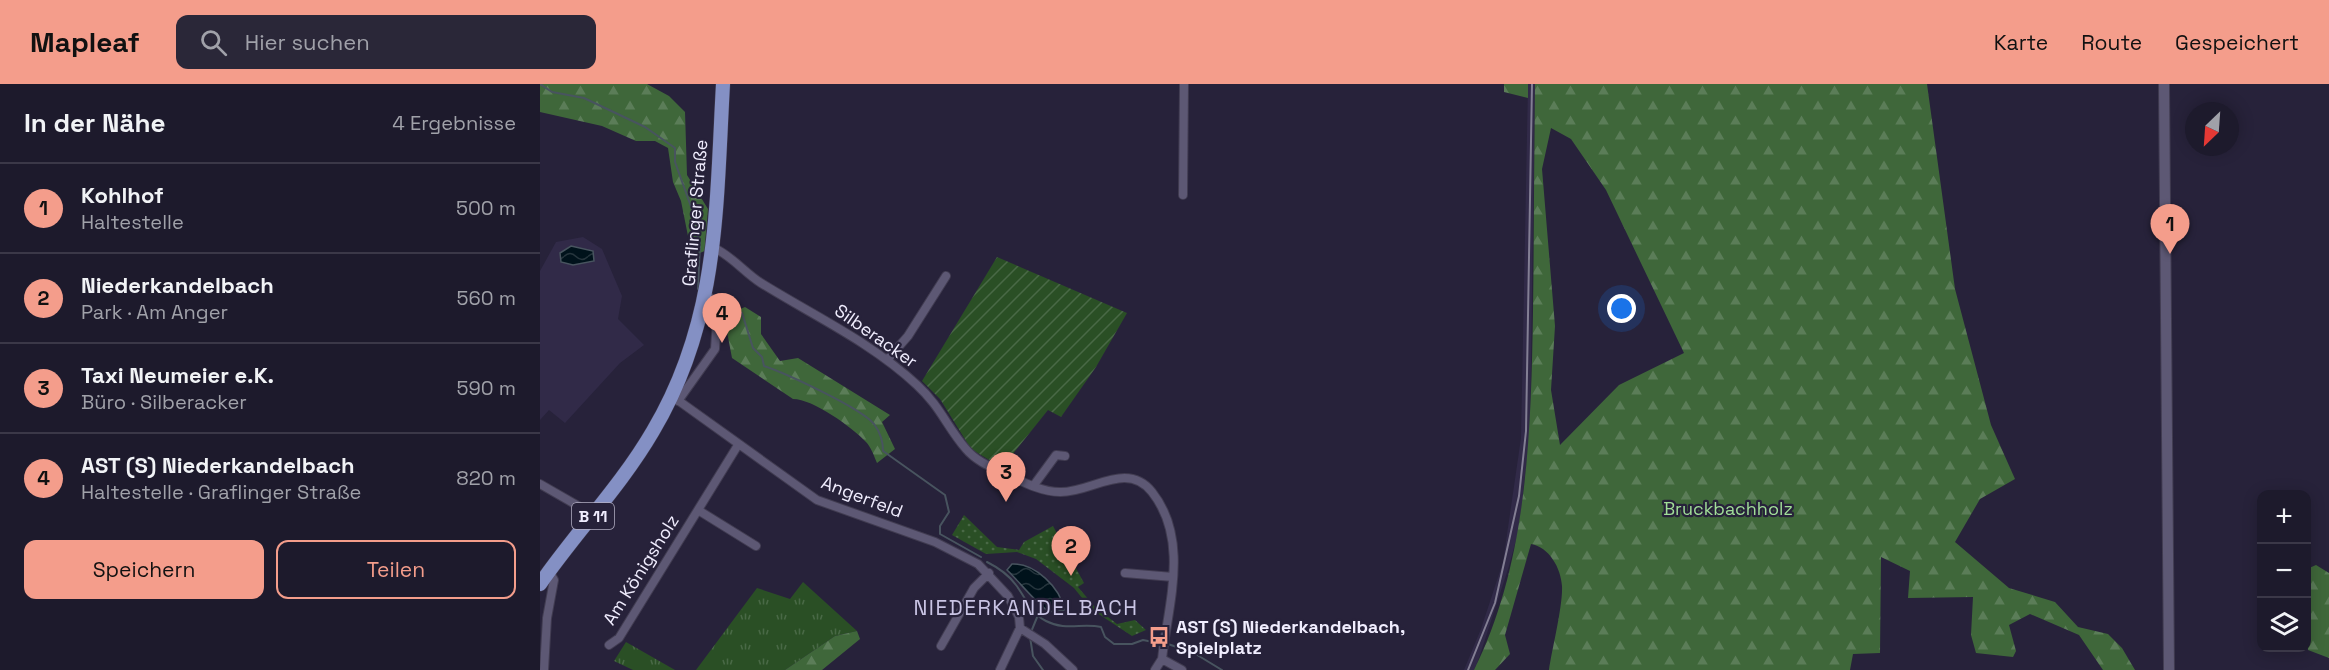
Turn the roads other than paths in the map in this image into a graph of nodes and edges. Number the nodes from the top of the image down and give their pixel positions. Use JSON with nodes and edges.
{"nodes":[{"id":1,"x":723,"y":84,"type":"edge"},
{"id":2,"x":1184,"y":84,"type":"edge"},
{"id":3,"x":2164,"y":84,"type":"edge"},
{"id":4,"x":1183,"y":195,"type":"dead end"},
{"id":5,"x":714,"y":248,"type":"junction"},
{"id":6,"x":946,"y":276,"type":"dead end"},
{"id":7,"x":707,"y":295,"type":"junction"},
{"id":8,"x":887,"y":360,"type":"junction"},
{"id":9,"x":675,"y":399,"type":"junction"},
{"id":10,"x":738,"y":445,"type":"junction"},
{"id":11,"x":1065,"y":456,"type":"dead end"},
{"id":12,"x":540,"y":484,"type":"edge"},
{"id":13,"x":1034,"y":485,"type":"junction"},
{"id":14,"x":698,"y":510,"type":"junction"},
{"id":15,"x":594,"y":515,"type":"junction"},
{"id":16,"x":756,"y":546,"type":"dead end"},
{"id":17,"x":549,"y":571,"type":"junction"},
{"id":18,"x":989,"y":573,"type":"junction"},
{"id":19,"x":1125,"y":573,"type":"dead end"},
{"id":20,"x":1173,"y":577,"type":"junction"},
{"id":21,"x":540,"y":584,"type":"edge"},
{"id":22,"x":1020,"y":628,"type":"junction"},
{"id":23,"x":609,"y":645,"type":"dead end"},
{"id":24,"x":941,"y":646,"type":"dead end"},
{"id":25,"x":1162,"y":659,"type":"junction"},
{"id":26,"x":544,"y":670,"type":"edge"},
{"id":27,"x":1000,"y":670,"type":"edge"},
{"id":28,"x":1073,"y":670,"type":"edge"},
{"id":29,"x":1155,"y":670,"type":"edge"},
{"id":30,"x":1182,"y":670,"type":"edge"},
{"id":31,"x":2169,"y":670,"type":"edge"}],
"edges":[{"from":1,"to":5,"type":"main road","name":"Graflinger Straße","number":"B 11"},
{"from":2,"to":4,"type":"street"},
{"from":3,"to":31,"type":"street"},
{"from":5,"to":7,"type":"main road","name":"Graflinger Straße","number":"B 11"},
{"from":5,"to":8,"type":"street","name":"Silberacker"},
{"from":6,"to":8,"type":"street"},
{"from":7,"to":9,"type":"main road","name":"Graflinger Straße","number":"B 11"},
{"from":7,"to":9,"type":"street"},
{"from":8,"to":13,"type":"street","name":"Silberacker"},
{"from":9,"to":10,"type":"street","name":"Angerfeld"},
{"from":9,"to":15,"type":"main road","name":"Graflinger Straße","number":"B 11"},
{"from":10,"to":14,"type":"street","name":"Am Königsholz"},
{"from":10,"to":18,"type":"street","name":"Angerfeld"},
{"from":11,"to":13,"type":"street"},
{"from":12,"to":15,"type":"street"},
{"from":13,"to":20,"type":"street","name":"Silberacker"},
{"from":14,"to":16,"type":"street","name":"Am Königsholz"},
{"from":14,"to":23,"type":"street","name":"Am Königsholz"},
{"from":15,"to":17,"type":"main road","name":"Graflinger Straße","number":"B 11"},
{"from":17,"to":21,"type":"main road","name":"Graflinger Straße","number":"B 11"},
{"from":17,"to":26,"type":"street"},
{"from":18,"to":22,"type":"street","name":"Angerfeld"},
{"from":18,"to":24,"type":"street"},
{"from":19,"to":20,"type":"street"},
{"from":20,"to":25,"type":"street","name":"Silberacker"},
{"from":22,"to":27,"type":"street"},
{"from":22,"to":28,"type":"street"},
{"from":25,"to":29,"type":"street","name":"Silberacker"},
{"from":25,"to":30,"type":"street"}]}
